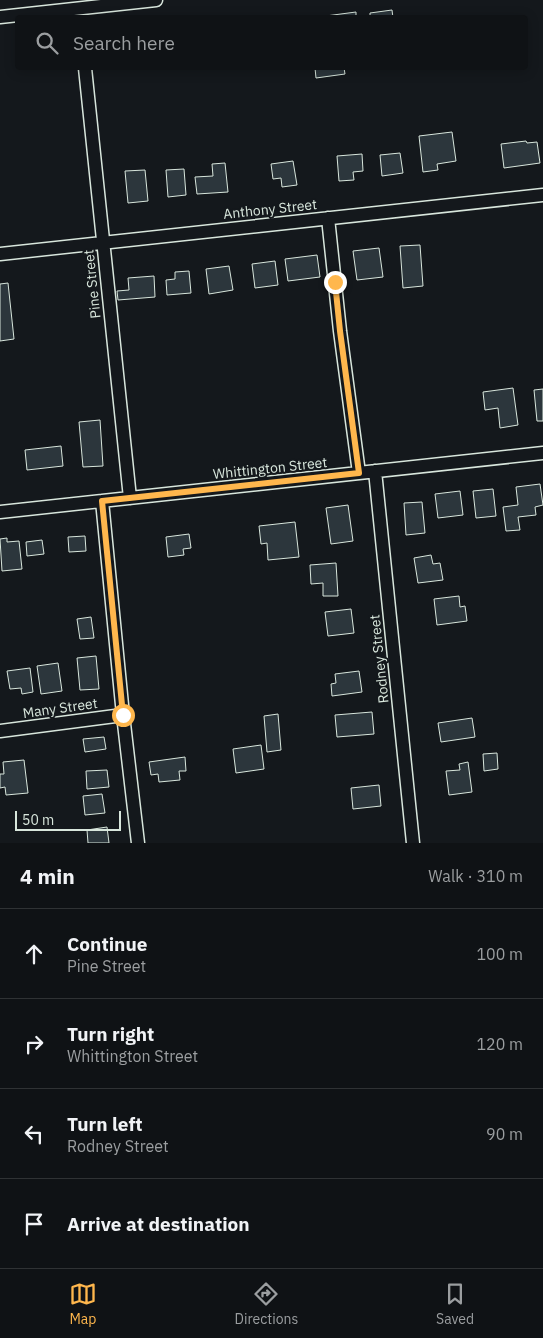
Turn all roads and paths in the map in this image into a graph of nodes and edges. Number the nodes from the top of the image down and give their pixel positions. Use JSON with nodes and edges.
{"nodes":[{"id":1,"x":156,"y":0,"type":"edge"},
{"id":2,"x":79,"y":8,"type":"edge"},
{"id":3,"x":15,"y":15,"type":"edge"},
{"id":4,"x":18,"y":15,"type":"edge"},
{"id":5,"x":0,"y":17,"type":"edge"},
{"id":6,"x":85,"y":70,"type":"edge"},
{"id":7,"x":543,"y":195,"type":"edge"},
{"id":8,"x":328,"y":218,"type":"junction"},
{"id":9,"x":103,"y":243,"type":"junction"},
{"id":10,"x":0,"y":254,"type":"edge"},
{"id":11,"x":543,"y":453,"type":"edge"},
{"id":12,"x":375,"y":471,"type":"junction"},
{"id":13,"x":359,"y":473,"type":"junction"},
{"id":14,"x":130,"y":498,"type":"junction"},
{"id":15,"x":102,"y":501,"type":"junction"},
{"id":16,"x":0,"y":512,"type":"edge"},
{"id":17,"x":123,"y":715,"type":"junction"},
{"id":18,"x":0,"y":731,"type":"edge"},
{"id":19,"x":138,"y":843,"type":"edge"},
{"id":20,"x":413,"y":843,"type":"edge"}],
"edges":[{"from":1,"to":2,"type":"street"},
{"from":2,"to":4,"type":"street"},
{"from":3,"to":5,"type":"street"},
{"from":6,"to":9,"type":"street","name":"Pine Street"},
{"from":7,"to":8,"type":"street","name":"Anthony Street"},
{"from":8,"to":9,"type":"street","name":"Anthony Street"},
{"from":8,"to":13,"type":"street"},
{"from":9,"to":10,"type":"street","name":"Anthony Street"},
{"from":9,"to":14,"type":"street","name":"Pine Street"},
{"from":11,"to":12,"type":"street","name":"Whittington Street"},
{"from":12,"to":13,"type":"street","name":"Whittington Street"},
{"from":12,"to":20,"type":"street","name":"Rodney Street"},
{"from":13,"to":14,"type":"street","name":"Whittington Street"},
{"from":14,"to":15,"type":"street","name":"Whittington Street"},
{"from":15,"to":16,"type":"street","name":"Whittington Street"},
{"from":15,"to":17,"type":"street"},
{"from":17,"to":18,"type":"street","name":"Many Street"},
{"from":17,"to":19,"type":"street"}]}
